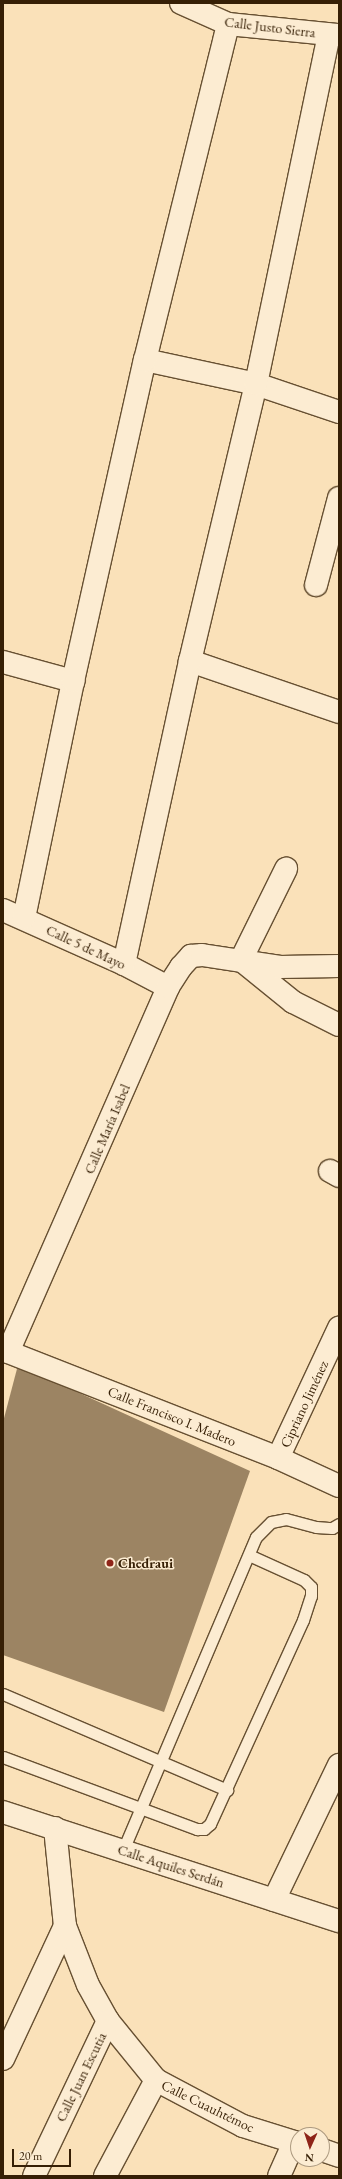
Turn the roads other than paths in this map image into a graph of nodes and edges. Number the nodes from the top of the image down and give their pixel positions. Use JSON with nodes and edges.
{"nodes":[{"id":1,"x":181,"y":3,"type":"edge"},
{"id":2,"x":228,"y":24,"type":"junction"},
{"id":3,"x":334,"y":35,"type":"edge"},
{"id":4,"x":145,"y":360,"type":"junction"},
{"id":5,"x":256,"y":384,"type":"junction"},
{"id":6,"x":339,"y":412,"type":"edge"},
{"id":7,"x":339,"y":498,"type":"edge"},
{"id":8,"x":316,"y":585,"type":"dead end"},
{"id":9,"x":190,"y":660,"type":"junction"},
{"id":10,"x":3,"y":662,"type":"edge"},
{"id":11,"x":73,"y":681,"type":"junction"},
{"id":12,"x":339,"y":712,"type":"edge"},
{"id":13,"x":286,"y":869,"type":"dead end"},
{"id":14,"x":3,"y":910,"type":"edge"},
{"id":15,"x":24,"y":918,"type":"junction"},
{"id":16,"x":241,"y":960,"type":"junction"},
{"id":17,"x":124,"y":964,"type":"junction"},
{"id":18,"x":339,"y":966,"type":"edge"},
{"id":19,"x":168,"y":987,"type":"junction"},
{"id":20,"x":339,"y":1024,"type":"edge"},
{"id":21,"x":339,"y":1328,"type":"edge"},
{"id":22,"x":6,"y":1351,"type":"edge"},
{"id":23,"x":278,"y":1458,"type":"junction"},
{"id":24,"x":339,"y":1486,"type":"edge"},
{"id":25,"x":339,"y":1524,"type":"edge"},
{"id":26,"x":249,"y":1555,"type":"junction"},
{"id":27,"x":3,"y":1694,"type":"edge"},
{"id":28,"x":3,"y":1757,"type":"edge"},
{"id":29,"x":161,"y":1762,"type":"junction"},
{"id":30,"x":339,"y":1765,"type":"edge"},
{"id":31,"x":227,"y":1790,"type":"junction"},
{"id":32,"x":140,"y":1809,"type":"junction"},
{"id":33,"x":3,"y":1812,"type":"edge"},
{"id":34,"x":55,"y":1828,"type":"junction"},
{"id":35,"x":123,"y":1850,"type":"junction"},
{"id":36,"x":274,"y":1900,"type":"junction"},
{"id":37,"x":339,"y":1921,"type":"edge"},
{"id":38,"x":65,"y":1926,"type":"junction"},
{"id":39,"x":108,"y":2021,"type":"junction"},
{"id":40,"x":3,"y":2059,"type":"edge"},
{"id":41,"x":156,"y":2080,"type":"junction"},
{"id":42,"x":290,"y":2140,"type":"edge"},
{"id":43,"x":290,"y":2154,"type":"edge"},
{"id":44,"x":34,"y":2176,"type":"edge"},
{"id":45,"x":105,"y":2176,"type":"edge"},
{"id":46,"x":279,"y":2176,"type":"edge"}],
"edges":[{"from":1,"to":2,"type":"street","name":"Calle Justo Sierra"},
{"from":2,"to":3,"type":"street","name":"Calle Justo Sierra"},
{"from":2,"to":4,"type":"street"},
{"from":3,"to":5,"type":"street"},
{"from":4,"to":5,"type":"street"},
{"from":4,"to":11,"type":"street"},
{"from":5,"to":6,"type":"street"},
{"from":5,"to":9,"type":"street"},
{"from":7,"to":8,"type":"street"},
{"from":9,"to":12,"type":"street"},
{"from":9,"to":17,"type":"street"},
{"from":10,"to":11,"type":"street"},
{"from":11,"to":15,"type":"street"},
{"from":13,"to":16,"type":"street"},
{"from":14,"to":15,"type":"street","name":"Calle 5 de Mayo"},
{"from":15,"to":17,"type":"street","name":"Calle 5 de Mayo"},
{"from":16,"to":18,"type":"street"},
{"from":16,"to":19,"type":"street","name":"Calle María Isabel"},
{"from":16,"to":20,"type":"street"},
{"from":17,"to":19,"type":"street","name":"Calle 5 de Mayo"},
{"from":19,"to":22,"type":"street","name":"Calle María Isabel"},
{"from":21,"to":23,"type":"street","name":"Cipriano Jiménez"},
{"from":22,"to":23,"type":"street","name":"Calle Francisco I. Madero"},
{"from":23,"to":24,"type":"street","name":"Calle Francisco I. Madero"},
{"from":25,"to":26,"type":"lane"},
{"from":26,"to":29,"type":"lane"},
{"from":26,"to":31,"type":"lane"},
{"from":27,"to":29,"type":"lane"},
{"from":28,"to":32,"type":"lane"},
{"from":29,"to":31,"type":"lane"},
{"from":29,"to":32,"type":"lane"},
{"from":30,"to":36,"type":"street"},
{"from":31,"to":32,"type":"lane"},
{"from":32,"to":35,"type":"lane"},
{"from":33,"to":34,"type":"street","name":"Calle Aquiles Serdán"},
{"from":34,"to":35,"type":"street","name":"Calle Aquiles Serdán"},
{"from":34,"to":38,"type":"street","name":"Calle Cuauhtémoc"},
{"from":35,"to":36,"type":"street","name":"Calle Aquiles Serdán"},
{"from":36,"to":37,"type":"street","name":"Calle Aquiles Serdán"},
{"from":38,"to":39,"type":"street","name":"Calle Cuauhtémoc"},
{"from":38,"to":40,"type":"street"},
{"from":39,"to":41,"type":"street","name":"Calle Cuauhtémoc"},
{"from":39,"to":44,"type":"street","name":"Calle Juan Escutia"},
{"from":41,"to":42,"type":"street","name":"Calle Cuauhtémoc"},
{"from":41,"to":45,"type":"street"},
{"from":43,"to":46,"type":"street"}]}
